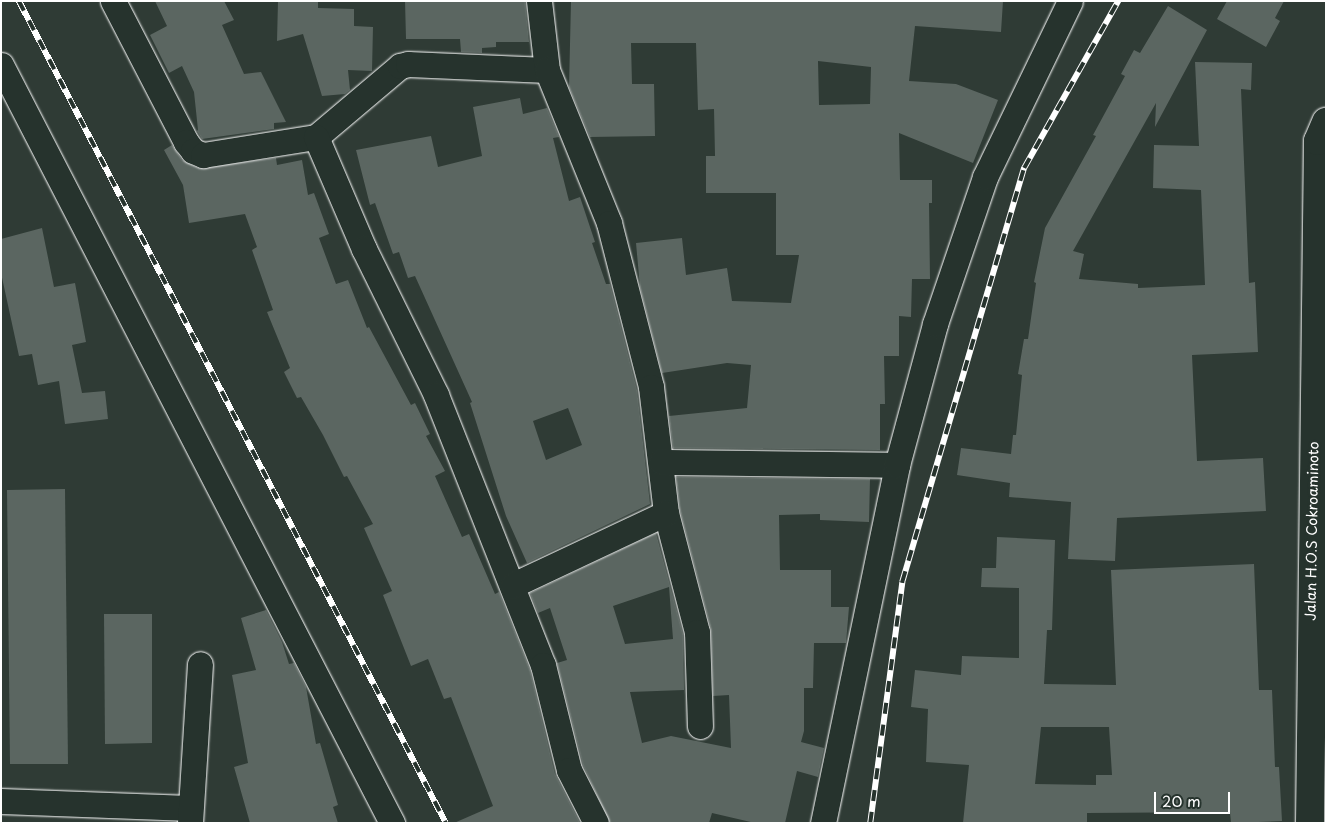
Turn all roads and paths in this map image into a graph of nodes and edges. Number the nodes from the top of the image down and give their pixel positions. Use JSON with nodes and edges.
{"nodes":[{"id":1,"x":113,"y":1,"type":"edge"},
{"id":2,"x":539,"y":1,"type":"edge"},
{"id":3,"x":1070,"y":1,"type":"edge"},
{"id":4,"x":1,"y":65,"type":"edge"},
{"id":5,"x":547,"y":70,"type":"junction"},
{"id":6,"x":1326,"y":122,"type":"edge"},
{"id":7,"x":316,"y":137,"type":"junction"},
{"id":8,"x":661,"y":462,"type":"junction"},
{"id":9,"x":897,"y":465,"type":"junction"},
{"id":10,"x":666,"y":513,"type":"junction"},
{"id":11,"x":513,"y":585,"type":"junction"},
{"id":12,"x":200,"y":664,"type":"dead end"},
{"id":13,"x":700,"y":726,"type":"dead end"},
{"id":14,"x":1,"y":801,"type":"edge"},
{"id":15,"x":190,"y":815,"type":"edge"},
{"id":16,"x":392,"y":823,"type":"edge"},
{"id":17,"x":596,"y":823,"type":"edge"},
{"id":18,"x":823,"y":823,"type":"edge"},
{"id":19,"x":1310,"y":823,"type":"edge"}],
"edges":[{"from":1,"to":7,"type":"street"},
{"from":2,"to":5,"type":"street"},
{"from":3,"to":9,"type":"street"},
{"from":4,"to":16,"type":"street"},
{"from":5,"to":7,"type":"street"},
{"from":5,"to":8,"type":"street"},
{"from":6,"to":19,"type":"main road","name":"Jalan H.O.S Cokroaminoto"},
{"from":7,"to":11,"type":"street"},
{"from":8,"to":9,"type":"street"},
{"from":8,"to":10,"type":"street"},
{"from":9,"to":18,"type":"street"},
{"from":10,"to":11,"type":"street"},
{"from":10,"to":13,"type":"street"},
{"from":11,"to":17,"type":"street"},
{"from":12,"to":15,"type":"street"},
{"from":14,"to":15,"type":"street"}]}
